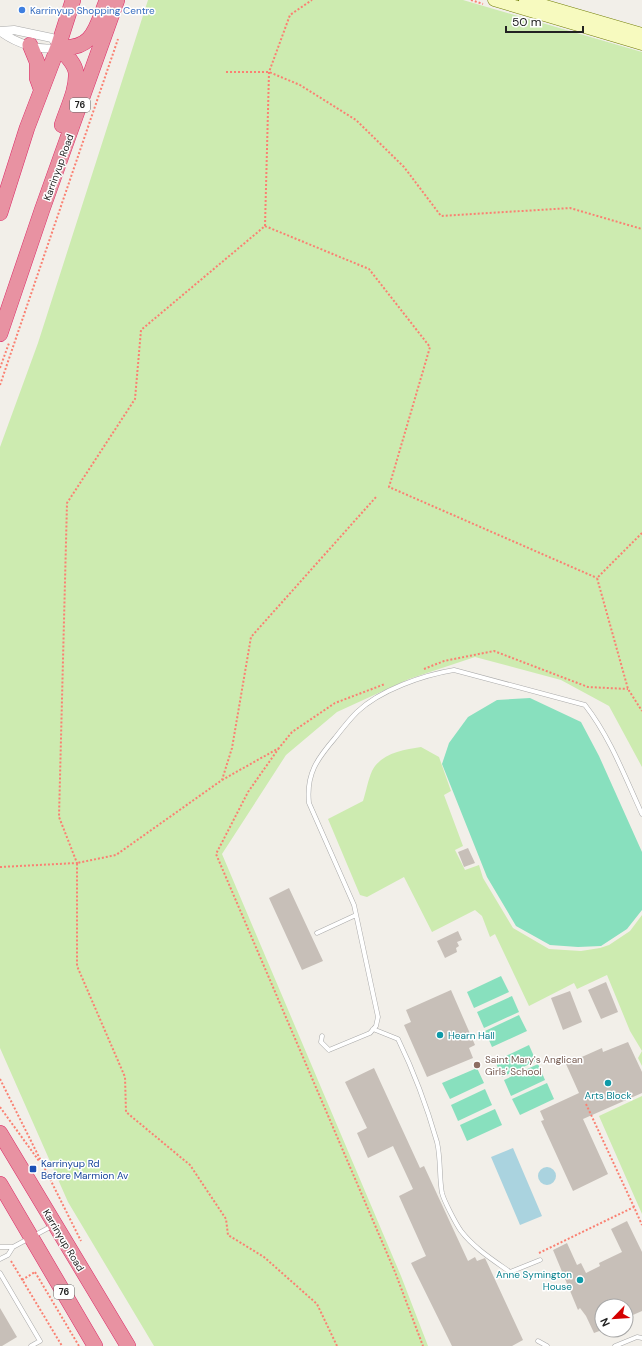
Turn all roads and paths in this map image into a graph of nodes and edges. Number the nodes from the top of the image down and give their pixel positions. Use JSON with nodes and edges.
{"nodes":[{"id":1,"x":73,"y":0,"type":"edge"},
{"id":2,"x":107,"y":0,"type":"edge"},
{"id":3,"x":117,"y":0,"type":"edge"},
{"id":4,"x":312,"y":0,"type":"edge"},
{"id":5,"x":471,"y":0,"type":"edge"},
{"id":6,"x":494,"y":0,"type":"edge"},
{"id":7,"x":525,"y":0,"type":"edge"},
{"id":8,"x":476,"y":2,"type":"dead end"},
{"id":9,"x":1,"y":31,"type":"edge"},
{"id":10,"x":642,"y":34,"type":"edge"},
{"id":11,"x":118,"y":38,"type":"dead end"},
{"id":12,"x":642,"y":44,"type":"edge"},
{"id":13,"x":30,"y":45,"type":"junction"},
{"id":14,"x":58,"y":47,"type":"junction"},
{"id":15,"x":226,"y":72,"type":"dead end"},
{"id":16,"x":268,"y":72,"type":"junction"},
{"id":17,"x":41,"y":90,"type":"junction"},
{"id":18,"x":42,"y":210,"type":"junction"},
{"id":19,"x":0,"y":213,"type":"edge"},
{"id":20,"x":265,"y":226,"type":"junction"},
{"id":21,"x":642,"y":229,"type":"edge"},
{"id":22,"x":0,"y":334,"type":"edge"},
{"id":23,"x":0,"y":385,"type":"edge"},
{"id":24,"x":376,"y":496,"type":"dead end"},
{"id":25,"x":642,"y":533,"type":"edge"},
{"id":26,"x":597,"y":578,"type":"junction"},
{"id":27,"x":422,"y":670,"type":"dead end"},
{"id":28,"x":386,"y":684,"type":"dead end"},
{"id":29,"x":628,"y":689,"type":"junction"},
{"id":30,"x":642,"y":711,"type":"edge"},
{"id":31,"x":279,"y":748,"type":"junction"},
{"id":32,"x":222,"y":780,"type":"junction"},
{"id":33,"x":642,"y":814,"type":"edge"},
{"id":34,"x":77,"y":863,"type":"junction"},
{"id":35,"x":0,"y":867,"type":"edge"},
{"id":36,"x":356,"y":914,"type":"junction"},
{"id":37,"x":317,"y":933,"type":"dead end"},
{"id":38,"x":373,"y":1030,"type":"junction"},
{"id":39,"x":322,"y":1036,"type":"dead end"},
{"id":40,"x":0,"y":1079,"type":"edge"},
{"id":41,"x":586,"y":1104,"type":"dead end"},
{"id":42,"x":0,"y":1107,"type":"edge"},
{"id":43,"x":0,"y":1133,"type":"edge"},
{"id":44,"x":43,"y":1167,"type":"junction"},
{"id":45,"x":0,"y":1184,"type":"edge"},
{"id":46,"x":634,"y":1208,"type":"junction"},
{"id":47,"x":54,"y":1225,"type":"junction"},
{"id":48,"x":642,"y":1225,"type":"edge"},
{"id":49,"x":32,"y":1238,"type":"junction"},
{"id":50,"x":83,"y":1245,"type":"dead end"},
{"id":51,"x":0,"y":1247,"type":"edge"},
{"id":52,"x":13,"y":1247,"type":"junction"},
{"id":53,"x":534,"y":1255,"type":"dead end"},
{"id":54,"x":8,"y":1256,"type":"junction"},
{"id":55,"x":0,"y":1260,"type":"edge"},
{"id":56,"x":540,"y":1260,"type":"dead end"},
{"id":57,"x":0,"y":1273,"type":"edge"},
{"id":58,"x":22,"y":1280,"type":"junction"},
{"id":59,"x":642,"y":1338,"type":"edge"},
{"id":60,"x":538,"y":1341,"type":"dead end"},
{"id":61,"x":31,"y":1346,"type":"edge"},
{"id":62,"x":62,"y":1346,"type":"edge"},
{"id":63,"x":78,"y":1346,"type":"edge"},
{"id":64,"x":95,"y":1346,"type":"edge"},
{"id":65,"x":128,"y":1346,"type":"edge"},
{"id":66,"x":336,"y":1346,"type":"edge"},
{"id":67,"x":423,"y":1346,"type":"edge"},
{"id":68,"x":547,"y":1346,"type":"edge"},
{"id":69,"x":615,"y":1346,"type":"edge"}],
"edges":[{"from":1,"to":14,"type":"highway"},
{"from":2,"to":14,"type":"highway"},
{"from":3,"to":18,"type":"highway","name":"Karrinyup Road","number":"76"},
{"from":4,"to":16,"type":"path"},
{"from":5,"to":8,"type":"path"},
{"from":6,"to":12,"type":"main road"},
{"from":7,"to":10,"type":"main road"},
{"from":9,"to":13,"type":"street"},
{"from":9,"to":14,"type":"street"},
{"from":11,"to":23,"type":"path"},
{"from":13,"to":14,"type":"street"},
{"from":13,"to":17,"type":"highway"},
{"from":14,"to":17,"type":"highway"},
{"from":14,"to":18,"type":"highway"},
{"from":15,"to":16,"type":"path"},
{"from":16,"to":20,"type":"path"},
{"from":16,"to":21,"type":"path"},
{"from":17,"to":19,"type":"highway"},
{"from":18,"to":22,"type":"highway","name":"Karrinyup Road","number":"76"},
{"from":20,"to":26,"type":"path"},
{"from":20,"to":34,"type":"path"},
{"from":24,"to":32,"type":"path"},
{"from":25,"to":26,"type":"path"},
{"from":26,"to":29,"type":"path"},
{"from":27,"to":29,"type":"path"},
{"from":28,"to":31,"type":"path"},
{"from":29,"to":30,"type":"path"},
{"from":31,"to":32,"type":"path"},
{"from":31,"to":67,"type":"path"},
{"from":32,"to":34,"type":"path"},
{"from":33,"to":36,"type":"lane"},
{"from":34,"to":35,"type":"path"},
{"from":34,"to":66,"type":"path"},
{"from":36,"to":37,"type":"lane"},
{"from":36,"to":38,"type":"lane"},
{"from":38,"to":39,"type":"lane"},
{"from":38,"to":56,"type":"lane"},
{"from":40,"to":44,"type":"path"},
{"from":41,"to":46,"type":"path"},
{"from":42,"to":44,"type":"path"},
{"from":43,"to":47,"type":"highway","name":"Karrinyup Road","number":"76"},
{"from":44,"to":50,"type":"path"},
{"from":45,"to":49,"type":"highway","number":"76"},
{"from":46,"to":48,"type":"path"},
{"from":46,"to":53,"type":"path"},
{"from":47,"to":49,"type":"lane"},
{"from":47,"to":65,"type":"highway","name":"Karrinyup Road","number":"76"},
{"from":49,"to":52,"type":"lane"},
{"from":49,"to":64,"type":"highway","number":"76"},
{"from":51,"to":52,"type":"lane"},
{"from":52,"to":54,"type":"lane"},
{"from":54,"to":55,"type":"lane"},
{"from":54,"to":58,"type":"path"},
{"from":57,"to":61,"type":"lane"},
{"from":58,"to":62,"type":"path"},
{"from":58,"to":63,"type":"path"},
{"from":59,"to":69,"type":"lane"},
{"from":60,"to":68,"type":"lane"}]}
